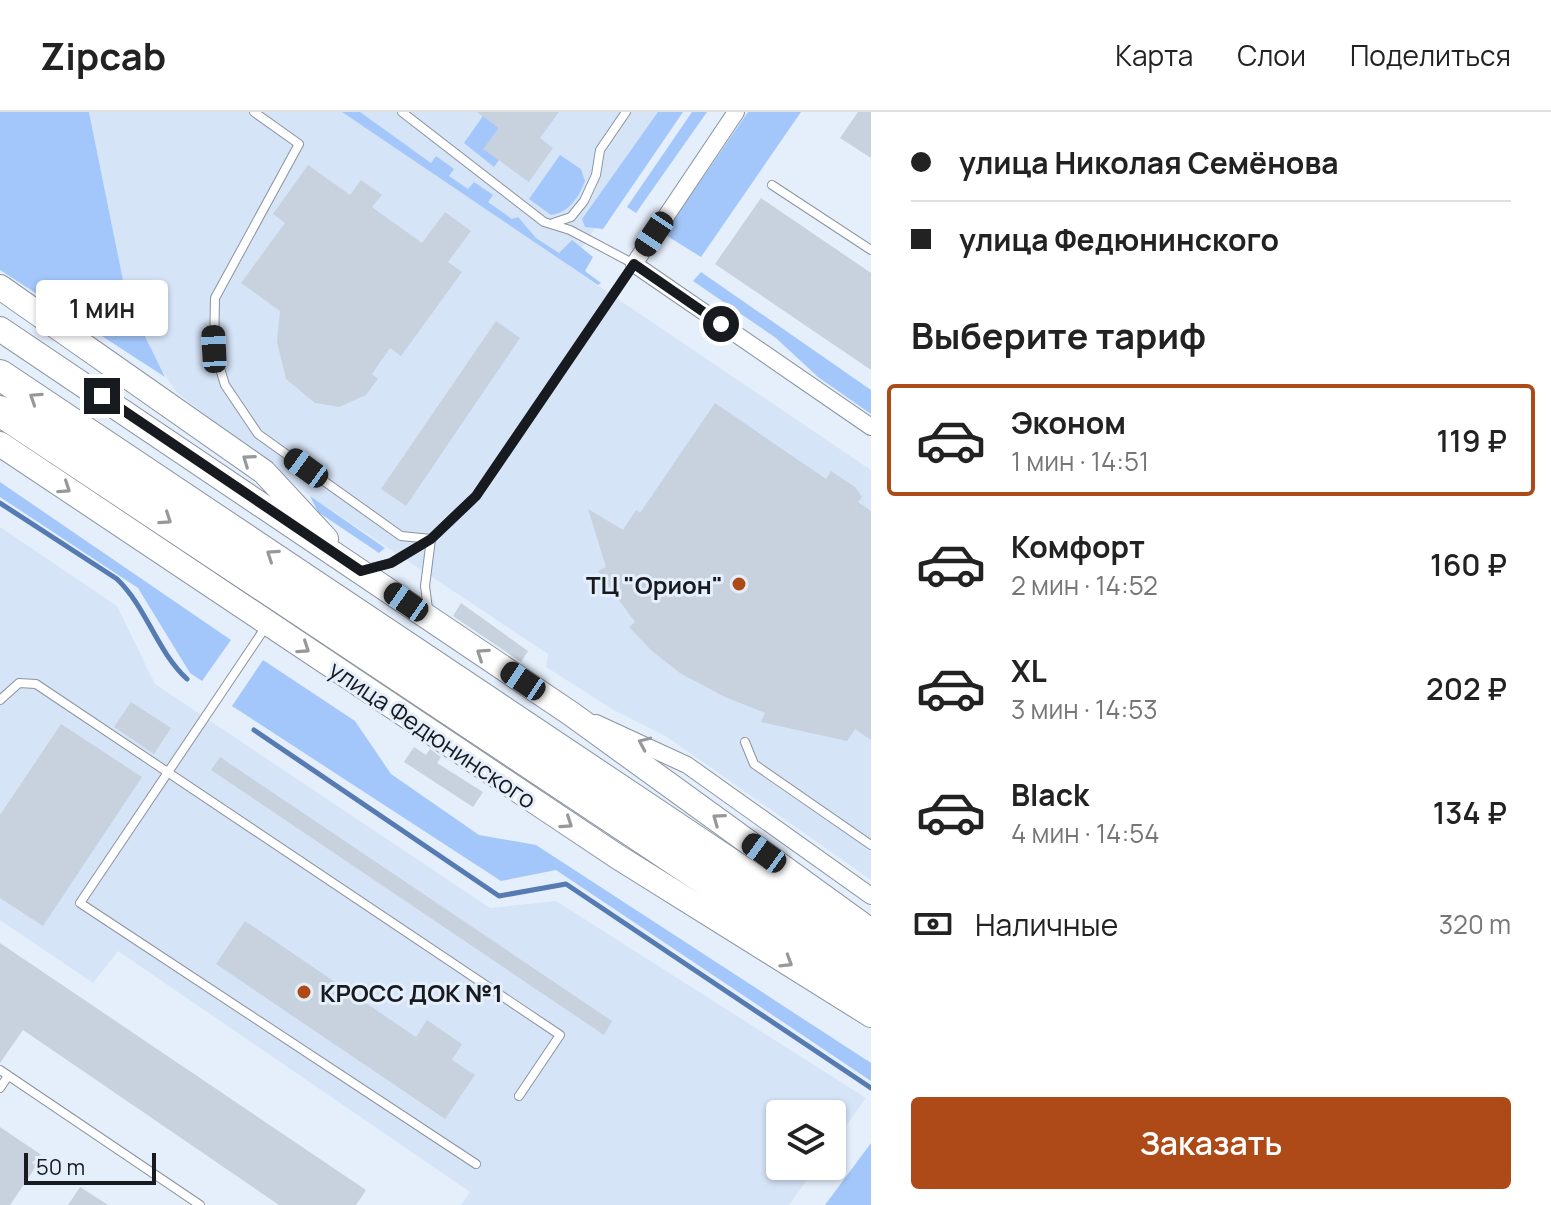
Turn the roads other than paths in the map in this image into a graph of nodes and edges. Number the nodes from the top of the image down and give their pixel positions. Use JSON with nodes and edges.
{"nodes":[{"id":1,"x":254,"y":112,"type":"edge"},
{"id":2,"x":402,"y":112,"type":"edge"},
{"id":3,"x":626,"y":112,"type":"edge"},
{"id":4,"x":736,"y":112,"type":"edge"},
{"id":5,"x":772,"y":185,"type":"dead end"},
{"id":6,"x":552,"y":223,"type":"junction"},
{"id":7,"x":870,"y":248,"type":"edge"},
{"id":8,"x":634,"y":264,"type":"junction"},
{"id":9,"x":0,"y":287,"type":"edge"},
{"id":10,"x":0,"y":329,"type":"edge"},
{"id":11,"x":0,"y":375,"type":"edge"},
{"id":12,"x":0,"y":411,"type":"edge"},
{"id":13,"x":871,"y":427,"type":"edge"},
{"id":14,"x":0,"y":444,"type":"edge"},
{"id":15,"x":109,"y":463,"type":"junction"},
{"id":16,"x":431,"y":539,"type":"junction"},
{"id":17,"x":340,"y":557,"type":"junction"},
{"id":18,"x":361,"y":571,"type":"junction"},
{"id":19,"x":429,"y":618,"type":"junction"},
{"id":20,"x":267,"y":624,"type":"junction"},
{"id":21,"x":0,"y":700,"type":"edge"},
{"id":22,"x":570,"y":713,"type":"junction"},
{"id":23,"x":745,"y":742,"type":"dead end"},
{"id":24,"x":169,"y":772,"type":"junction"},
{"id":25,"x":871,"y":845,"type":"edge"},
{"id":26,"x":871,"y":896,"type":"edge"},
{"id":27,"x":871,"y":931,"type":"edge"},
{"id":28,"x":871,"y":958,"type":"edge"},
{"id":29,"x":871,"y":990,"type":"edge"},
{"id":30,"x":871,"y":1015,"type":"edge"},
{"id":31,"x":4,"y":1073,"type":"edge"},
{"id":32,"x":0,"y":1088,"type":"edge"},
{"id":33,"x":519,"y":1096,"type":"dead end"},
{"id":34,"x":476,"y":1164,"type":"dead end"},
{"id":35,"x":200,"y":1205,"type":"edge"}],
"edges":[{"from":1,"to":16,"type":"lane"},
{"from":2,"to":6,"type":"lane"},
{"from":3,"to":6,"type":"lane"},
{"from":4,"to":8,"type":"street"},
{"from":5,"to":7,"type":"lane"},
{"from":6,"to":8,"type":"lane"},
{"from":8,"to":13,"type":"street"},
{"from":8,"to":16,"type":"lane"},
{"from":17,"to":9,"type":"main road","one_way":true},
{"from":10,"to":17,"type":"main road"},
{"from":15,"to":11,"type":"highway","one_way":true},
{"from":12,"to":15,"type":"highway"},
{"from":14,"to":20,"type":"main road","name":"улица Федюнинского","one_way":true},
{"from":28,"to":15,"type":"highway","one_way":true},
{"from":15,"to":29,"type":"highway","name":"улица Федюнинского","one_way":true},
{"from":16,"to":18,"type":"lane"},
{"from":16,"to":19,"type":"lane"},
{"from":17,"to":18,"type":"main road"},
{"from":18,"to":19,"type":"main road"},
{"from":22,"to":19,"type":"main road","one_way":true},
{"from":20,"to":24,"type":"lane"},
{"from":20,"to":30,"type":"main road","name":"улица Федюнинского","one_way":true},
{"from":21,"to":24,"type":"lane"},
{"from":26,"to":22,"type":"street","one_way":true},
{"from":27,"to":22,"type":"main road","one_way":true},
{"from":23,"to":25,"type":"lane"},
{"from":24,"to":33,"type":"lane"},
{"from":24,"to":34,"type":"lane"},
{"from":31,"to":32,"type":"lane"},
{"from":31,"to":35,"type":"lane"}]}
